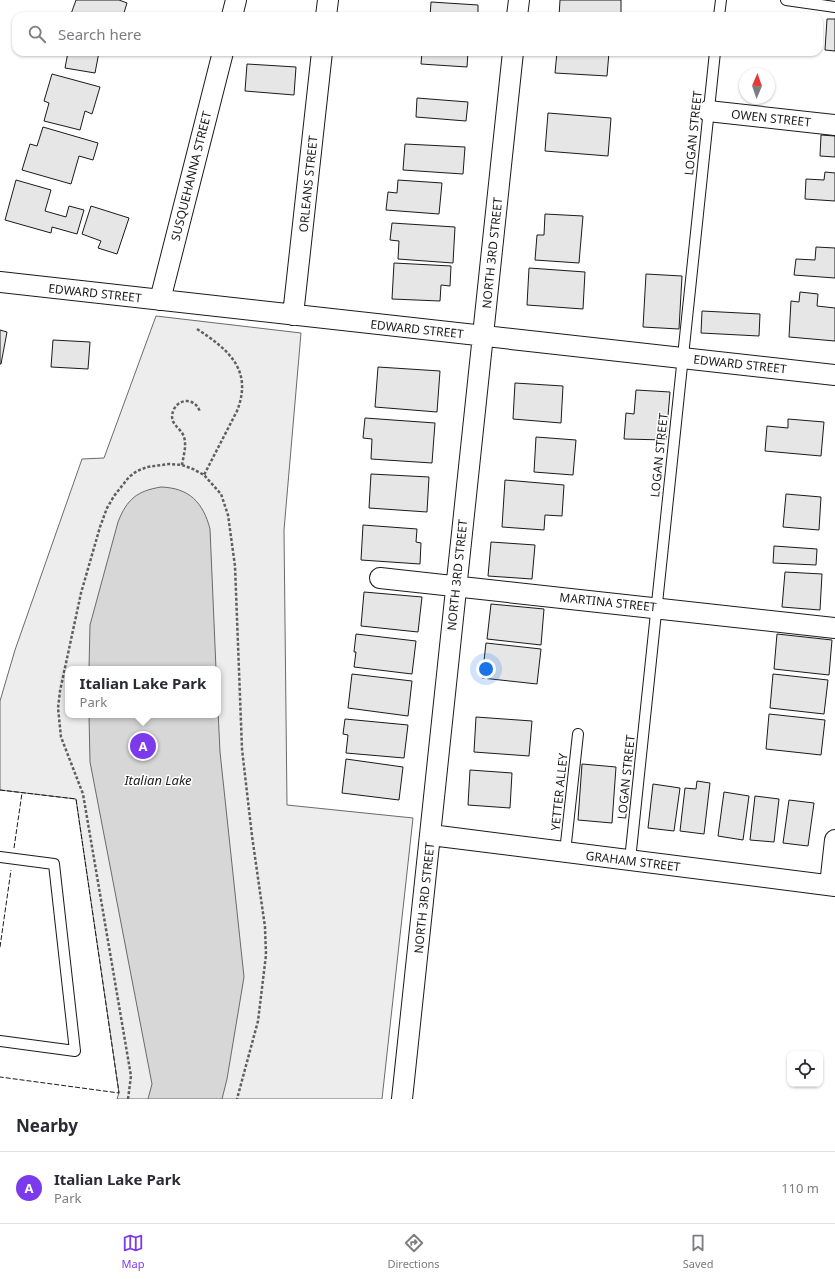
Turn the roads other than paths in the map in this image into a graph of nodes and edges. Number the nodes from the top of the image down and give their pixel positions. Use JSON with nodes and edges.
{"nodes":[{"id":1,"x":236,"y":0,"type":"edge"},
{"id":2,"x":328,"y":0,"type":"edge"},
{"id":3,"x":519,"y":0,"type":"edge"},
{"id":4,"x":721,"y":0,"type":"edge"},
{"id":5,"x":786,"y":0,"type":"edge"},
{"id":6,"x":835,"y":7,"type":"edge"},
{"id":7,"x":233,"y":12,"type":"edge"},
{"id":8,"x":326,"y":12,"type":"edge"},
{"id":9,"x":518,"y":12,"type":"edge"},
{"id":10,"x":720,"y":12,"type":"edge"},
{"id":11,"x":222,"y":56,"type":"edge"},
{"id":12,"x":322,"y":56,"type":"edge"},
{"id":13,"x":513,"y":56,"type":"edge"},
{"id":14,"x":715,"y":56,"type":"edge"},
{"id":15,"x":708,"y":111,"type":"junction"},
{"id":16,"x":835,"y":125,"type":"edge"},
{"id":17,"x":0,"y":282,"type":"edge"},
{"id":18,"x":160,"y":300,"type":"junction"},
{"id":19,"x":293,"y":315,"type":"junction"},
{"id":20,"x":483,"y":336,"type":"junction"},
{"id":21,"x":682,"y":358,"type":"junction"},
{"id":22,"x":835,"y":375,"type":"edge"},
{"id":23,"x":380,"y":578,"type":"dead end"},
{"id":24,"x":456,"y":587,"type":"junction"},
{"id":25,"x":657,"y":608,"type":"junction"},
{"id":26,"x":835,"y":628,"type":"edge"},
{"id":27,"x":578,"y":734,"type":"dead end"},
{"id":28,"x":431,"y":835,"type":"junction"},
{"id":29,"x":835,"y":840,"type":"edge"},
{"id":30,"x":565,"y":852,"type":"junction"},
{"id":31,"x":0,"y":857,"type":"edge"},
{"id":32,"x":630,"y":860,"type":"junction"},
{"id":33,"x":833,"y":886,"type":"edge"},
{"id":34,"x":0,"y":1041,"type":"edge"},
{"id":35,"x":402,"y":1099,"type":"edge"}],
"edges":[{"from":1,"to":7,"type":"street"},
{"from":2,"to":8,"type":"street"},
{"from":3,"to":9,"type":"street"},
{"from":4,"to":10,"type":"lane"},
{"from":5,"to":6,"type":"lane"},
{"from":11,"to":18,"type":"street","name":"SUSQUEHANNA STREET"},
{"from":12,"to":19,"type":"street","name":"ORLEANS STREET"},
{"from":13,"to":20,"type":"street","name":"NORTH 3RD STREET"},
{"from":14,"to":15,"type":"lane","name":"LOGAN STREET"},
{"from":15,"to":16,"type":"street","name":"OWEN STREET"},
{"from":15,"to":21,"type":"lane","name":"LOGAN STREET"},
{"from":17,"to":18,"type":"street","name":"EDWARD STREET"},
{"from":18,"to":19,"type":"street","name":"EDWARD STREET"},
{"from":19,"to":20,"type":"street","name":"EDWARD STREET"},
{"from":20,"to":21,"type":"street","name":"EDWARD STREET"},
{"from":20,"to":24,"type":"street","name":"NORTH 3RD STREET"},
{"from":21,"to":22,"type":"street","name":"EDWARD STREET"},
{"from":21,"to":25,"type":"lane","name":"LOGAN STREET"},
{"from":23,"to":24,"type":"street","name":"MARTINA STREET"},
{"from":24,"to":25,"type":"street","name":"MARTINA STREET"},
{"from":24,"to":28,"type":"street","name":"NORTH 3RD STREET"},
{"from":25,"to":26,"type":"street","name":"MARTINA STREET"},
{"from":25,"to":32,"type":"lane","name":"LOGAN STREET"},
{"from":27,"to":30,"type":"lane","name":"YETTER ALLEY"},
{"from":28,"to":30,"type":"street","name":"GRAHAM STREET"},
{"from":28,"to":35,"type":"street","name":"NORTH 3RD STREET"},
{"from":29,"to":33,"type":"street"},
{"from":30,"to":32,"type":"street","name":"GRAHAM STREET"},
{"from":31,"to":34,"type":"lane"},
{"from":32,"to":33,"type":"street","name":"GRAHAM STREET"}]}
